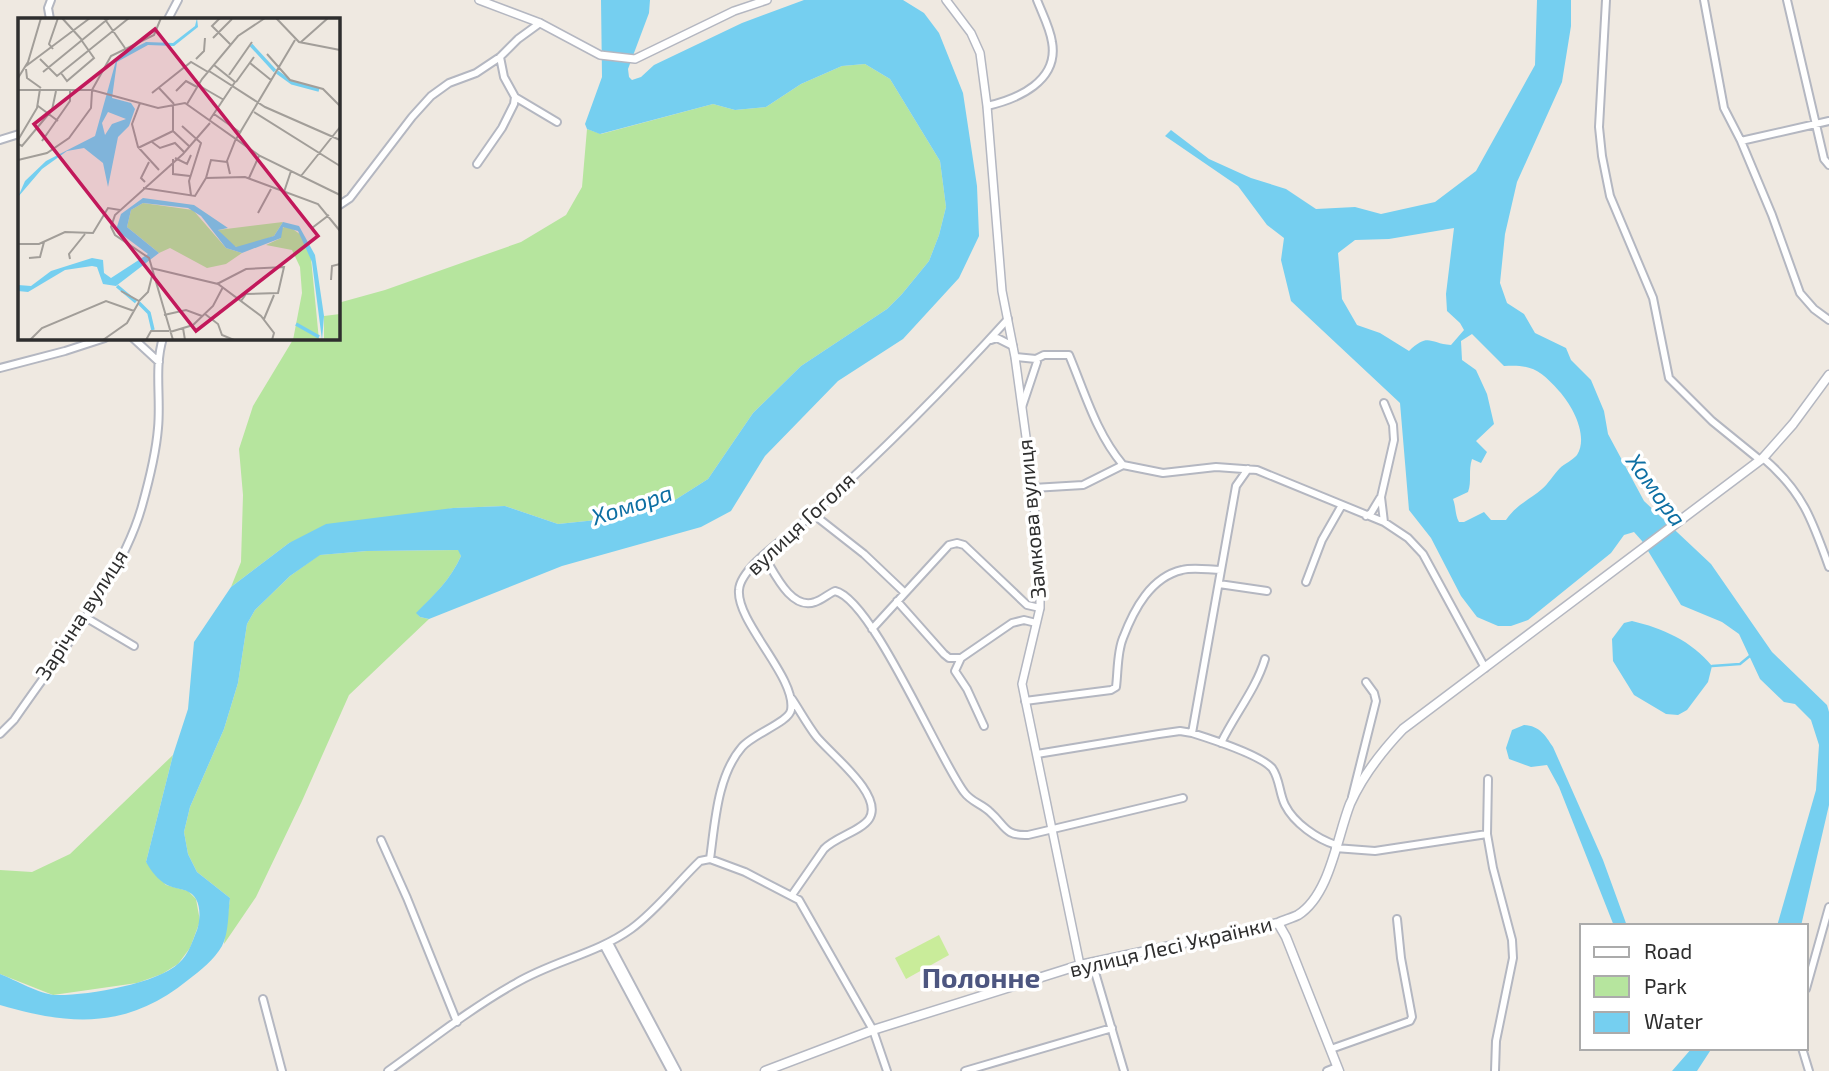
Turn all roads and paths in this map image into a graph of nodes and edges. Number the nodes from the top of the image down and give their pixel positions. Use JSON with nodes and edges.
{"nodes":[{"id":1,"x":51,"y":0,"type":"edge"},
{"id":2,"x":178,"y":0,"type":"edge"},
{"id":3,"x":479,"y":0,"type":"edge"},
{"id":4,"x":493,"y":0,"type":"edge"},
{"id":5,"x":767,"y":0,"type":"edge"},
{"id":6,"x":946,"y":0,"type":"edge"},
{"id":7,"x":1037,"y":0,"type":"edge"},
{"id":8,"x":1606,"y":0,"type":"edge"},
{"id":9,"x":1704,"y":0,"type":"edge"},
{"id":10,"x":1787,"y":0,"type":"edge"},
{"id":11,"x":519,"y":15,"type":"junction"},
{"id":12,"x":50,"y":18,"type":"edge"},
{"id":13,"x":169,"y":18,"type":"edge"},
{"id":14,"x":540,"y":23,"type":"junction"},
{"id":15,"x":500,"y":57,"type":"junction"},
{"id":16,"x":515,"y":97,"type":"junction"},
{"id":17,"x":988,"y":106,"type":"junction"},
{"id":18,"x":1829,"y":121,"type":"edge"},
{"id":19,"x":557,"y":122,"type":"dead end"},
{"id":20,"x":1816,"y":124,"type":"junction"},
{"id":21,"x":18,"y":134,"type":"edge"},
{"id":22,"x":0,"y":140,"type":"edge"},
{"id":23,"x":1741,"y":141,"type":"junction"},
{"id":24,"x":477,"y":164,"type":"dead end"},
{"id":25,"x":1829,"y":166,"type":"edge"},
{"id":26,"x":340,"y":205,"type":"edge"},
{"id":27,"x":1008,"y":319,"type":"junction"},
{"id":28,"x":1829,"y":320,"type":"edge"},
{"id":29,"x":99,"y":340,"type":"edge"},
{"id":30,"x":135,"y":340,"type":"edge"},
{"id":31,"x":163,"y":340,"type":"edge"},
{"id":32,"x":989,"y":340,"type":"junction"},
{"id":33,"x":1013,"y":346,"type":"junction"},
{"id":34,"x":1015,"y":357,"type":"junction"},
{"id":35,"x":1036,"y":359,"type":"junction"},
{"id":36,"x":159,"y":362,"type":"junction"},
{"id":37,"x":0,"y":368,"type":"edge"},
{"id":38,"x":1829,"y":375,"type":"edge"},
{"id":39,"x":1384,"y":403,"type":"dead end"},
{"id":40,"x":1021,"y":408,"type":"junction"},
{"id":41,"x":1762,"y":459,"type":"junction"},
{"id":42,"x":1123,"y":465,"type":"junction"},
{"id":43,"x":1233,"y":468,"type":"junction"},
{"id":44,"x":1248,"y":468,"type":"junction"},
{"id":45,"x":1238,"y":482,"type":"junction"},
{"id":46,"x":1033,"y":488,"type":"junction"},
{"id":47,"x":1381,"y":497,"type":"junction"},
{"id":48,"x":1342,"y":505,"type":"junction"},
{"id":49,"x":813,"y":514,"type":"junction"},
{"id":50,"x":1366,"y":516,"type":"junction"},
{"id":51,"x":1384,"y":522,"type":"junction"},
{"id":52,"x":764,"y":556,"type":"junction"},
{"id":53,"x":1829,"y":567,"type":"edge"},
{"id":54,"x":1221,"y":570,"type":"junction"},
{"id":55,"x":1306,"y":582,"type":"dead end"},
{"id":56,"x":1219,"y":584,"type":"junction"},
{"id":57,"x":1267,"y":591,"type":"dead end"},
{"id":58,"x":905,"y":593,"type":"junction"},
{"id":59,"x":897,"y":601,"type":"junction"},
{"id":60,"x":1027,"y":605,"type":"junction"},
{"id":61,"x":1040,"y":608,"type":"junction"},
{"id":62,"x":85,"y":617,"type":"junction"},
{"id":63,"x":1024,"y":620,"type":"junction"},
{"id":64,"x":1036,"y":623,"type":"junction"},
{"id":65,"x":872,"y":629,"type":"junction"},
{"id":66,"x":134,"y":646,"type":"dead end"},
{"id":67,"x":944,"y":654,"type":"junction"},
{"id":68,"x":961,"y":658,"type":"junction"},
{"id":69,"x":1265,"y":659,"type":"dead end"},
{"id":70,"x":1485,"y":668,"type":"junction"},
{"id":71,"x":955,"y":671,"type":"junction"},
{"id":72,"x":1366,"y":682,"type":"dead end"},
{"id":73,"x":791,"y":697,"type":"junction"},
{"id":74,"x":1025,"y":701,"type":"junction"},
{"id":75,"x":805,"y":719,"type":"junction"},
{"id":76,"x":785,"y":721,"type":"junction"},
{"id":77,"x":984,"y":726,"type":"dead end"},
{"id":78,"x":1192,"y":733,"type":"junction"},
{"id":79,"x":0,"y":734,"type":"edge"},
{"id":80,"x":1221,"y":743,"type":"junction"},
{"id":81,"x":1037,"y":754,"type":"junction"},
{"id":82,"x":1488,"y":779,"type":"dead end"},
{"id":83,"x":1183,"y":798,"type":"dead end"},
{"id":84,"x":1351,"y":803,"type":"junction"},
{"id":85,"x":1052,"y":829,"type":"junction"},
{"id":86,"x":1487,"y":834,"type":"junction"},
{"id":87,"x":381,"y":840,"type":"dead end"},
{"id":88,"x":1335,"y":846,"type":"junction"},
{"id":89,"x":710,"y":859,"type":"junction"},
{"id":90,"x":792,"y":894,"type":"junction"},
{"id":91,"x":1829,"y":907,"type":"edge"},
{"id":92,"x":1397,"y":919,"type":"dead end"},
{"id":93,"x":1278,"y":923,"type":"junction"},
{"id":94,"x":607,"y":945,"type":"junction"},
{"id":95,"x":1092,"y":962,"type":"junction"},
{"id":96,"x":1080,"y":965,"type":"junction"},
{"id":97,"x":1808,"y":982,"type":"edge"},
{"id":98,"x":264,"y":999,"type":"dead end"},
{"id":99,"x":457,"y":1023,"type":"junction"},
{"id":100,"x":1112,"y":1028,"type":"junction"},
{"id":101,"x":873,"y":1030,"type":"junction"},
{"id":102,"x":1331,"y":1049,"type":"junction"},
{"id":103,"x":1803,"y":1050,"type":"edge"},
{"id":104,"x":1338,"y":1069,"type":"edge"},
{"id":105,"x":282,"y":1071,"type":"edge"},
{"id":106,"x":388,"y":1071,"type":"edge"},
{"id":107,"x":671,"y":1071,"type":"edge"},
{"id":108,"x":677,"y":1071,"type":"edge"},
{"id":109,"x":765,"y":1071,"type":"edge"},
{"id":110,"x":887,"y":1071,"type":"edge"},
{"id":111,"x":965,"y":1071,"type":"edge"},
{"id":112,"x":1124,"y":1071,"type":"edge"},
{"id":113,"x":1327,"y":1071,"type":"edge"},
{"id":114,"x":1495,"y":1071,"type":"edge"},
{"id":115,"x":1809,"y":1071,"type":"edge"}],
"edges":[{"from":1,"to":12,"type":"street"},
{"from":2,"to":13,"type":"street"},
{"from":3,"to":11,"type":"street"},
{"from":4,"to":11,"type":"street"},
{"from":5,"to":14,"type":"street"},
{"from":6,"to":17,"type":"street","name":"Замкова вулиця"},
{"from":7,"to":17,"type":"street"},
{"from":8,"to":41,"type":"street"},
{"from":9,"to":23,"type":"street"},
{"from":10,"to":20,"type":"street"},
{"from":11,"to":14,"type":"street"},
{"from":14,"to":15,"type":"street"},
{"from":15,"to":16,"type":"street"},
{"from":15,"to":26,"type":"street"},
{"from":16,"to":19,"type":"street"},
{"from":16,"to":24,"type":"street"},
{"from":17,"to":27,"type":"street","name":"Замкова вулиця"},
{"from":18,"to":20,"type":"street"},
{"from":20,"to":23,"type":"street"},
{"from":20,"to":25,"type":"street"},
{"from":21,"to":22,"type":"street"},
{"from":23,"to":28,"type":"street"},
{"from":27,"to":32,"type":"street","name":"вулиця Гоголя"},
{"from":27,"to":33,"type":"street","name":"Замкова вулиця"},
{"from":29,"to":37,"type":"street"},
{"from":30,"to":36,"type":"street"},
{"from":31,"to":36,"type":"street","name":"Зарічна вулиця"},
{"from":32,"to":33,"type":"street"},
{"from":32,"to":49,"type":"street","name":"вулиця Гоголя"},
{"from":33,"to":34,"type":"street","name":"Замкова вулиця"},
{"from":34,"to":35,"type":"street"},
{"from":34,"to":40,"type":"street","name":"Замкова вулиця"},
{"from":35,"to":40,"type":"street"},
{"from":35,"to":42,"type":"street"},
{"from":36,"to":62,"type":"street","name":"Зарічна вулиця"},
{"from":38,"to":41,"type":"main road","name":"вулиця Лесі Українки"},
{"from":39,"to":47,"type":"street"},
{"from":40,"to":46,"type":"street","name":"Замкова вулиця"},
{"from":41,"to":53,"type":"street"},
{"from":41,"to":70,"type":"main road","name":"вулиця Лесі Українки"},
{"from":42,"to":43,"type":"street"},
{"from":42,"to":46,"type":"street"},
{"from":43,"to":44,"type":"street"},
{"from":43,"to":45,"type":"street"},
{"from":44,"to":45,"type":"street"},
{"from":44,"to":48,"type":"street"},
{"from":45,"to":54,"type":"street"},
{"from":46,"to":61,"type":"street","name":"Замкова вулиця"},
{"from":47,"to":50,"type":"street"},
{"from":47,"to":51,"type":"street"},
{"from":48,"to":50,"type":"street"},
{"from":48,"to":55,"type":"street"},
{"from":49,"to":52,"type":"street","name":"вулиця Гоголя"},
{"from":49,"to":58,"type":"street"},
{"from":50,"to":51,"type":"street"},
{"from":51,"to":70,"type":"street"},
{"from":52,"to":65,"type":"street"},
{"from":52,"to":73,"type":"street","name":"вулиця Гоголя"},
{"from":54,"to":56,"type":"street"},
{"from":54,"to":74,"type":"street"},
{"from":56,"to":57,"type":"street"},
{"from":56,"to":78,"type":"street"},
{"from":58,"to":59,"type":"street"},
{"from":58,"to":60,"type":"street"},
{"from":59,"to":65,"type":"street"},
{"from":59,"to":67,"type":"street"},
{"from":60,"to":61,"type":"street"},
{"from":60,"to":63,"type":"street"},
{"from":61,"to":64,"type":"street","name":"Замкова вулиця"},
{"from":62,"to":66,"type":"street"},
{"from":62,"to":79,"type":"street","name":"Зарічна вулиця"},
{"from":63,"to":64,"type":"street"},
{"from":63,"to":68,"type":"street"},
{"from":64,"to":74,"type":"street","name":"Замкова вулиця"},
{"from":65,"to":85,"type":"street"},
{"from":67,"to":68,"type":"street"},
{"from":67,"to":71,"type":"street"},
{"from":68,"to":71,"type":"street"},
{"from":69,"to":80,"type":"street"},
{"from":70,"to":84,"type":"main road","name":"вулиця Лесі Українки"},
{"from":71,"to":77,"type":"street"},
{"from":72,"to":84,"type":"street","name":"вулиця Лесі Українки"},
{"from":73,"to":75,"type":"street","name":"вулиця Гоголя"},
{"from":73,"to":76,"type":"street"},
{"from":74,"to":81,"type":"street","name":"Замкова вулиця"},
{"from":75,"to":76,"type":"street"},
{"from":75,"to":90,"type":"street","name":"вулиця Гоголя"},
{"from":76,"to":89,"type":"street"},
{"from":78,"to":80,"type":"street"},
{"from":78,"to":81,"type":"street"},
{"from":80,"to":88,"type":"street"},
{"from":81,"to":85,"type":"street","name":"Замкова вулиця"},
{"from":82,"to":86,"type":"street"},
{"from":83,"to":85,"type":"street"},
{"from":84,"to":88,"type":"main road","name":"вулиця Лесі Українки"},
{"from":85,"to":96,"type":"street","name":"Замкова вулиця"},
{"from":86,"to":88,"type":"street"},
{"from":86,"to":114,"type":"street"},
{"from":87,"to":99,"type":"street"},
{"from":88,"to":93,"type":"main road","name":"вулиця Лесі Українки"},
{"from":89,"to":90,"type":"street"},
{"from":89,"to":94,"type":"street"},
{"from":90,"to":101,"type":"street"},
{"from":91,"to":97,"type":"street"},
{"from":92,"to":102,"type":"street"},
{"from":93,"to":95,"type":"main road","name":"вулиця Лесі Українки"},
{"from":93,"to":102,"type":"main road"},
{"from":94,"to":99,"type":"street"},
{"from":94,"to":107,"type":"street"},
{"from":94,"to":108,"type":"street"},
{"from":95,"to":96,"type":"main road","name":"вулиця Лесі Українки"},
{"from":95,"to":100,"type":"street"},
{"from":96,"to":101,"type":"main road","name":"вулиця Лесі Українки"},
{"from":98,"to":105,"type":"street"},
{"from":99,"to":106,"type":"street"},
{"from":100,"to":111,"type":"street"},
{"from":100,"to":112,"type":"street"},
{"from":101,"to":109,"type":"main road","name":"вулиця Лесі Українки"},
{"from":101,"to":110,"type":"street"},
{"from":102,"to":104,"type":"main road"},
{"from":103,"to":115,"type":"street"},
{"from":104,"to":113,"type":"street"}]}
